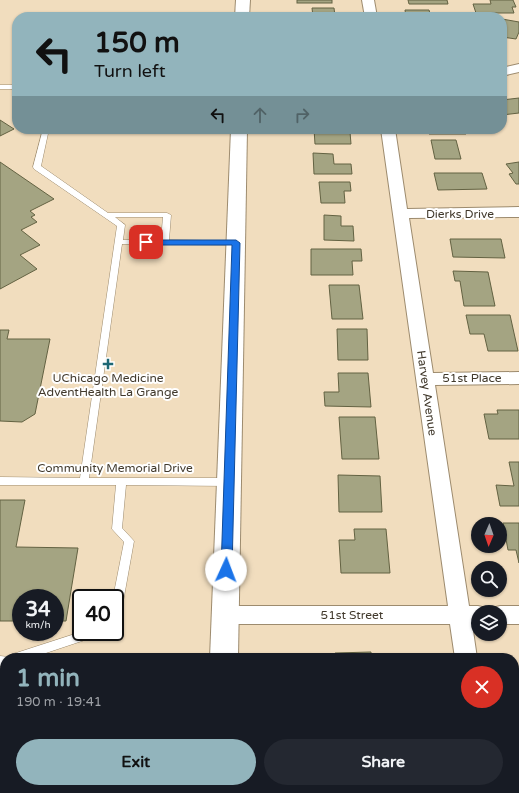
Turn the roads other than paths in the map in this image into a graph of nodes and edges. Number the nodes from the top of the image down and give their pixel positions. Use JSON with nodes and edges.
{"nodes":[{"id":1,"x":243,"y":0,"type":"edge"},
{"id":2,"x":368,"y":0,"type":"edge"},
{"id":3,"x":242,"y":12,"type":"edge"},
{"id":4,"x":370,"y":12,"type":"edge"},
{"id":5,"x":519,"y":68,"type":"edge"},
{"id":6,"x":507,"y":71,"type":"edge"},
{"id":7,"x":0,"y":87,"type":"edge"},
{"id":8,"x":12,"y":87,"type":"edge"},
{"id":9,"x":45,"y":134,"type":"edge"},
{"id":10,"x":239,"y":134,"type":"edge"},
{"id":11,"x":389,"y":134,"type":"edge"},
{"id":12,"x":519,"y":212,"type":"edge"},
{"id":13,"x":400,"y":214,"type":"junction"},
{"id":14,"x":106,"y":215,"type":"junction"},
{"id":15,"x":118,"y":242,"type":"junction"},
{"id":16,"x":165,"y":242,"type":"junction"},
{"id":17,"x":236,"y":243,"type":"junction"},
{"id":18,"x":519,"y":378,"type":"edge"},
{"id":19,"x":425,"y":379,"type":"junction"},
{"id":20,"x":0,"y":481,"type":"edge"},
{"id":21,"x":84,"y":482,"type":"junction"},
{"id":22,"x":121,"y":482,"type":"junction"},
{"id":23,"x":229,"y":482,"type":"junction"},
{"id":24,"x":120,"y":589,"type":"edge"},
{"id":25,"x":225,"y":615,"type":"junction"},
{"id":26,"x":469,"y":615,"type":"edge"},
{"id":27,"x":507,"y":615,"type":"edge"},
{"id":28,"x":519,"y":615,"type":"edge"},
{"id":29,"x":72,"y":640,"type":"edge"},
{"id":30,"x":31,"y":653,"type":"edge"},
{"id":31,"x":224,"y":653,"type":"edge"},
{"id":32,"x":466,"y":653,"type":"edge"}],
"edges":[{"from":1,"to":3,"type":"street"},
{"from":2,"to":4,"type":"street"},
{"from":5,"to":6,"type":"street"},
{"from":7,"to":8,"type":"lane"},
{"from":9,"to":14,"type":"lane"},
{"from":10,"to":17,"type":"street"},
{"from":11,"to":13,"type":"street","name":"Harvey Avenue"},
{"from":12,"to":13,"type":"street","name":"Dierks Drive"},
{"from":13,"to":19,"type":"street","name":"Harvey Avenue"},
{"from":14,"to":15,"type":"lane"},
{"from":14,"to":16,"type":"lane"},
{"from":15,"to":16,"type":"lane"},
{"from":15,"to":21,"type":"lane"},
{"from":16,"to":17,"type":"lane"},
{"from":17,"to":23,"type":"street"},
{"from":18,"to":19,"type":"street","name":"51st Place"},
{"from":19,"to":26,"type":"street","name":"Harvey Avenue"},
{"from":20,"to":21,"type":"lane","name":"Community Memorial Drive"},
{"from":21,"to":22,"type":"lane","name":"Community Memorial Drive"},
{"from":22,"to":23,"type":"lane","name":"Community Memorial Drive"},
{"from":22,"to":24,"type":"lane"},
{"from":23,"to":25,"type":"street"},
{"from":25,"to":26,"type":"street","name":"51st Street"},
{"from":25,"to":31,"type":"street"},
{"from":26,"to":32,"type":"street","name":"Harvey Avenue"},
{"from":27,"to":28,"type":"street"},
{"from":29,"to":30,"type":"lane"}]}
